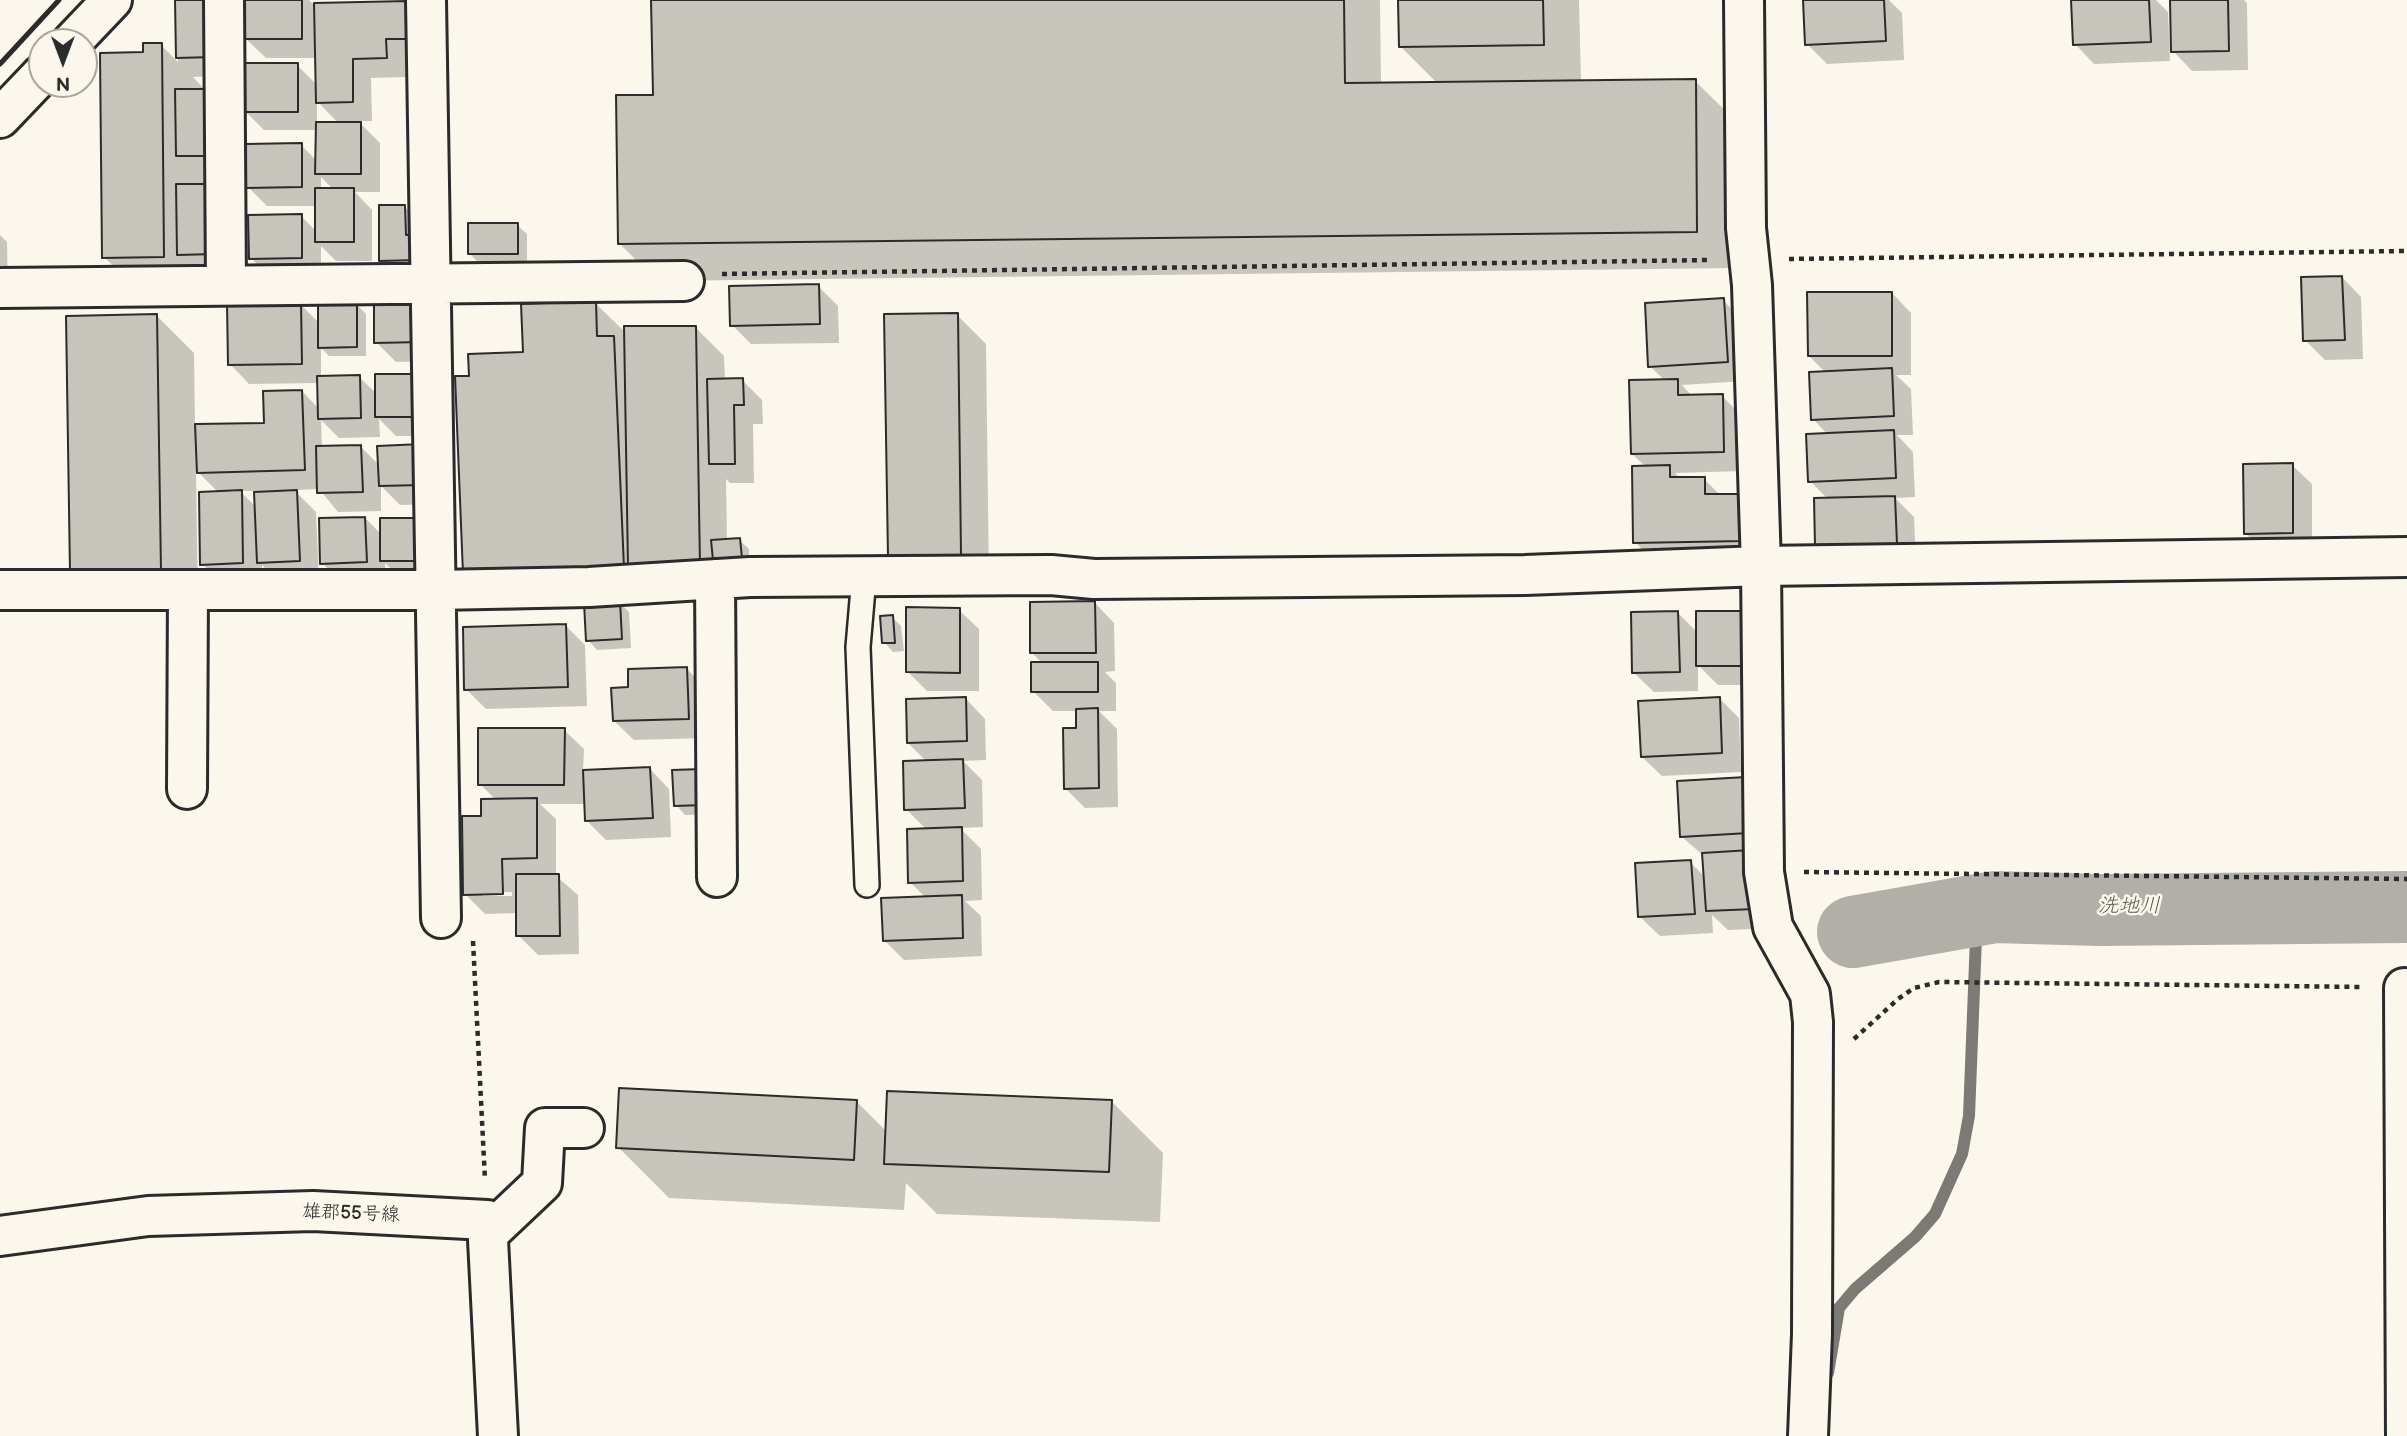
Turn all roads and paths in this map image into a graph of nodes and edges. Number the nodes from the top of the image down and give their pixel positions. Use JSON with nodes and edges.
{"nodes":[{"id":1,"x":112,"y":0,"type":"edge"},
{"id":2,"x":224,"y":0,"type":"edge"},
{"id":3,"x":426,"y":0,"type":"edge"},
{"id":4,"x":1744,"y":0,"type":"edge"},
{"id":5,"x":85,"y":28,"type":"edge"},
{"id":6,"x":28,"y":89,"type":"edge"},
{"id":7,"x":0,"y":118,"type":"edge"},
{"id":8,"x":2407,"y":251,"type":"edge"},
{"id":9,"x":1750,"y":260,"type":"junction"},
{"id":10,"x":684,"y":281,"type":"joint"},
{"id":11,"x":431,"y":282,"type":"junction"},
{"id":12,"x":226,"y":285,"type":"junction"},
{"id":13,"x":0,"y":288,"type":"edge"},
{"id":14,"x":2407,"y":557,"type":"edge"},
{"id":15,"x":1761,"y":566,"type":"junction"},
{"id":16,"x":864,"y":577,"type":"junction"},
{"id":17,"x":715,"y":579,"type":"junction"},
{"id":18,"x":0,"y":590,"type":"edge"},
{"id":19,"x":188,"y":590,"type":"junction"},
{"id":20,"x":436,"y":590,"type":"junction"},
{"id":21,"x":187,"y":789,"type":"dead end"},
{"id":22,"x":1764,"y":872,"type":"junction"},
{"id":23,"x":717,"y":877,"type":"dead end"},
{"id":24,"x":2407,"y":879,"type":"edge"},
{"id":25,"x":867,"y":886,"type":"dead end"},
{"id":26,"x":440,"y":918,"type":"joint"},
{"id":27,"x":2404,"y":988,"type":"joint"},
{"id":28,"x":1813,"y":1076,"type":"junction"},
{"id":29,"x":584,"y":1128,"type":"dead end"},
{"id":30,"x":488,"y":1227,"type":"junction"},
{"id":31,"x":0,"y":1236,"type":"edge"},
{"id":32,"x":498,"y":1436,"type":"edge"},
{"id":33,"x":1808,"y":1436,"type":"edge"},
{"id":34,"x":2406,"y":1436,"type":"edge"}],
"edges":[{"from":1,"to":5,"type":"street"},
{"from":2,"to":12,"type":"street"},
{"from":3,"to":11,"type":"street"},
{"from":4,"to":9,"type":"street"},
{"from":6,"to":7,"type":"street"},
{"from":8,"to":9,"type":"path"},
{"from":9,"to":10,"type":"path"},
{"from":9,"to":15,"type":"street"},
{"from":10,"to":11,"type":"street"},
{"from":11,"to":12,"type":"street"},
{"from":11,"to":20,"type":"street"},
{"from":12,"to":13,"type":"street"},
{"from":14,"to":15,"type":"street"},
{"from":15,"to":16,"type":"street"},
{"from":15,"to":22,"type":"street"},
{"from":16,"to":17,"type":"street"},
{"from":16,"to":25,"type":"lane"},
{"from":17,"to":20,"type":"street"},
{"from":17,"to":23,"type":"street"},
{"from":18,"to":19,"type":"street"},
{"from":19,"to":20,"type":"street"},
{"from":19,"to":21,"type":"street"},
{"from":20,"to":26,"type":"street"},
{"from":22,"to":24,"type":"path"},
{"from":22,"to":28,"type":"street"},
{"from":26,"to":30,"type":"path"},
{"from":27,"to":28,"type":"path"},
{"from":27,"to":34,"type":"street"},
{"from":28,"to":33,"type":"street"},
{"from":29,"to":30,"type":"street"},
{"from":30,"to":31,"type":"street","name":"雄郡55号線"},
{"from":30,"to":32,"type":"street"}]}
